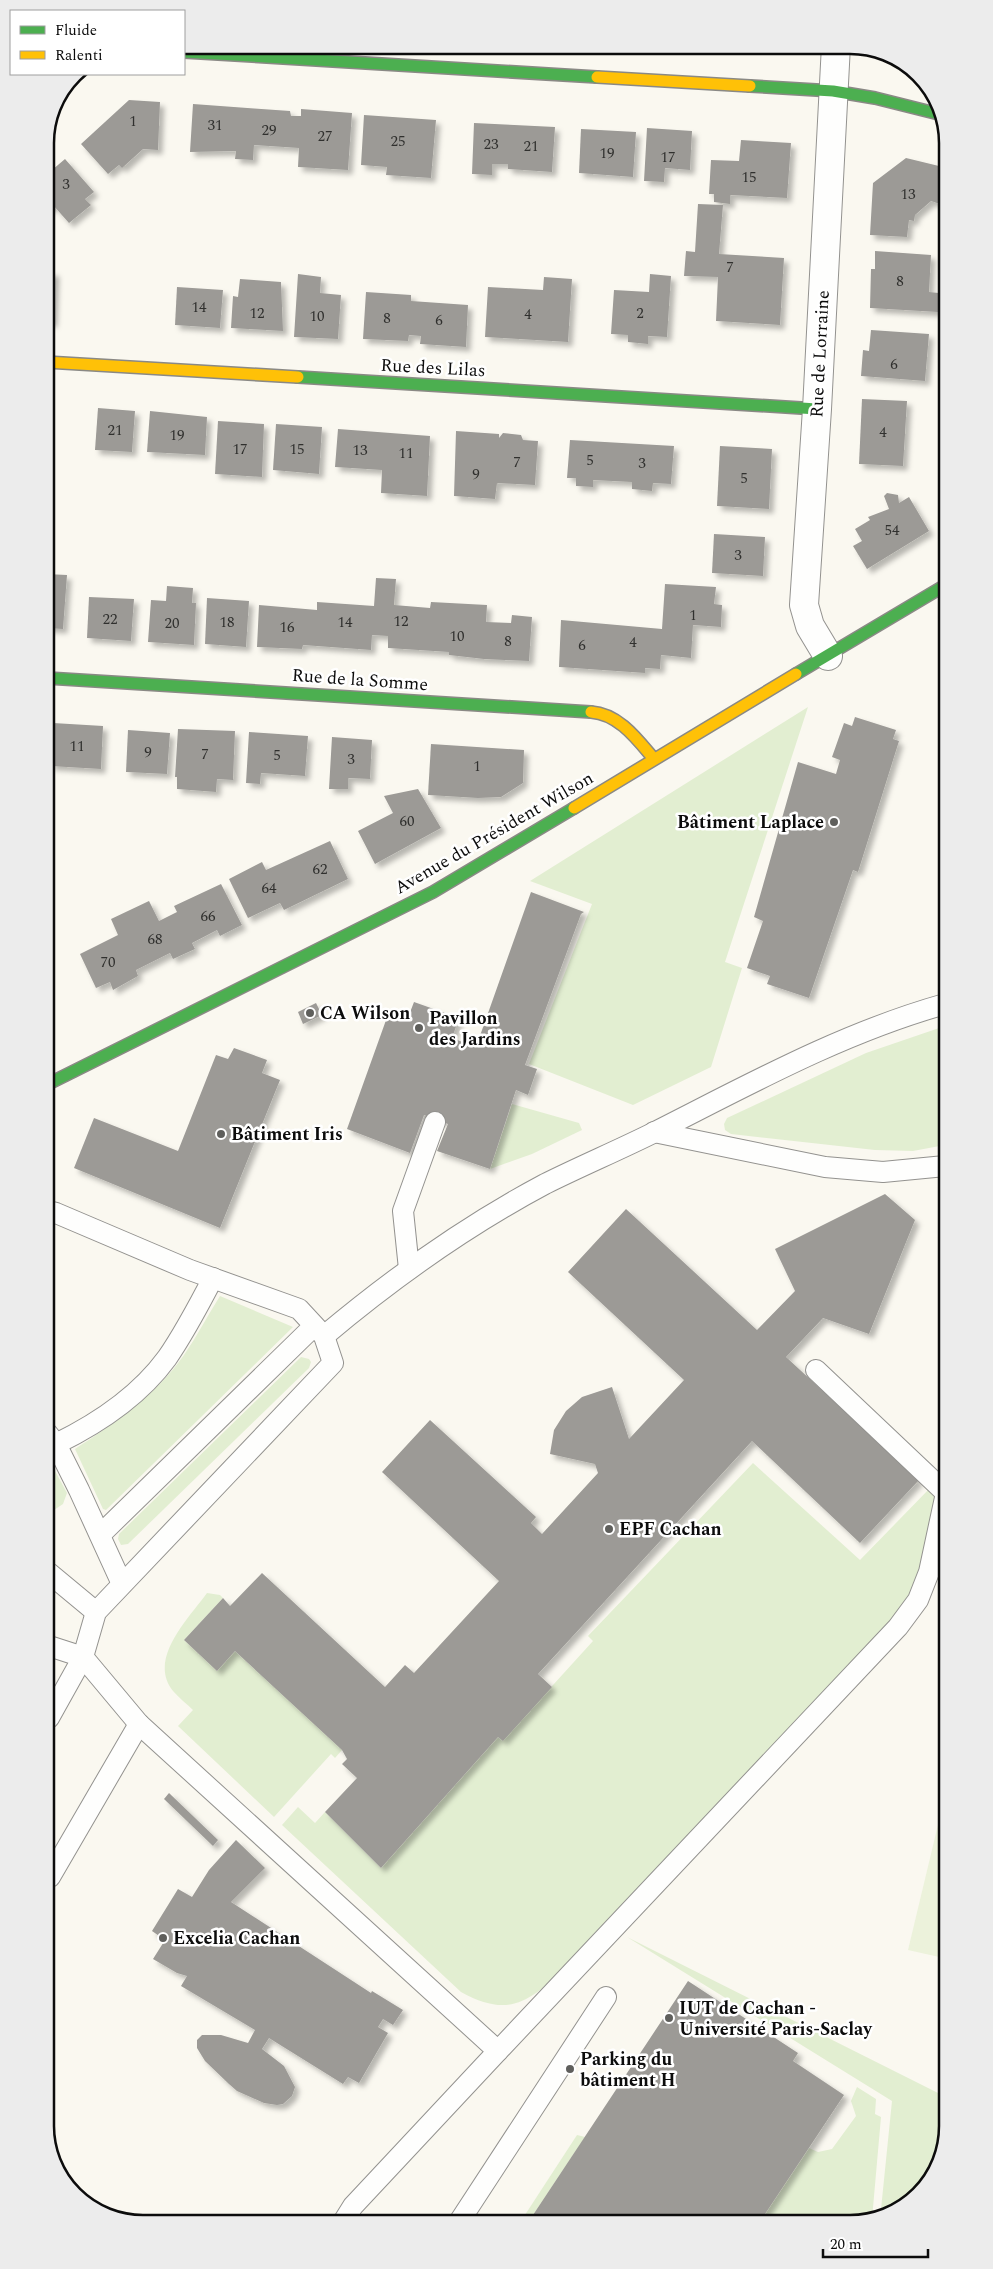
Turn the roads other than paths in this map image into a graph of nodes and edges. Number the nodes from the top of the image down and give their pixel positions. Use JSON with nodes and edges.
{"nodes":[{"id":1,"x":217,"y":54,"type":"edge"},
{"id":2,"x":835,"y":54,"type":"edge"},
{"id":3,"x":833,"y":91,"type":"junction"},
{"id":4,"x":934,"y":113,"type":"edge"},
{"id":5,"x":54,"y":362,"type":"edge"},
{"id":6,"x":818,"y":409,"type":"junction"},
{"id":7,"x":939,"y":589,"type":"edge"},
{"id":8,"x":828,"y":656,"type":"junction"},
{"id":9,"x":54,"y":679,"type":"edge"},
{"id":10,"x":654,"y":759,"type":"junction"},
{"id":11,"x":939,"y":1006,"type":"edge"},
{"id":12,"x":54,"y":1081,"type":"edge"},
{"id":13,"x":435,"y":1122,"type":"dead end"},
{"id":14,"x":654,"y":1132,"type":"junction"},
{"id":15,"x":939,"y":1172,"type":"edge"},
{"id":16,"x":54,"y":1212,"type":"edge"},
{"id":17,"x":409,"y":1270,"type":"junction"},
{"id":18,"x":213,"y":1278,"type":"junction"},
{"id":19,"x":319,"y":1331,"type":"junction"},
{"id":20,"x":816,"y":1370,"type":"dead end"},
{"id":21,"x":54,"y":1439,"type":"edge"},
{"id":22,"x":54,"y":1443,"type":"edge"},
{"id":23,"x":939,"y":1485,"type":"edge"},
{"id":24,"x":939,"y":1527,"type":"edge"},
{"id":25,"x":100,"y":1534,"type":"junction"},
{"id":26,"x":54,"y":1577,"type":"edge"},
{"id":27,"x":122,"y":1584,"type":"junction"},
{"id":28,"x":96,"y":1612,"type":"junction"},
{"id":29,"x":54,"y":1648,"type":"edge"},
{"id":30,"x":83,"y":1657,"type":"junction"},
{"id":31,"x":54,"y":1709,"type":"edge"},
{"id":32,"x":139,"y":1724,"type":"junction"},
{"id":33,"x":54,"y":1870,"type":"edge"},
{"id":34,"x":606,"y":1996,"type":"dead end"},
{"id":35,"x":498,"y":2051,"type":"junction"},
{"id":36,"x":347,"y":2215,"type":"edge"},
{"id":37,"x":464,"y":2215,"type":"edge"}],
"edges":[{"from":1,"to":3,"type":"street"},
{"from":2,"to":3,"type":"street","name":"Rue de Lorraine"},
{"from":3,"to":4,"type":"street"},
{"from":3,"to":6,"type":"street","name":"Rue de Lorraine"},
{"from":5,"to":6,"type":"street","name":"Rue des Lilas"},
{"from":6,"to":8,"type":"street","name":"Rue de Lorraine"},
{"from":7,"to":8,"type":"street","name":"Avenue du Président Wilson"},
{"from":8,"to":10,"type":"street","name":"Avenue du Président Wilson"},
{"from":9,"to":10,"type":"street","name":"Rue de la Somme"},
{"from":10,"to":12,"type":"street","name":"Avenue du Président Wilson"},
{"from":11,"to":14,"type":"lane"},
{"from":13,"to":17,"type":"lane"},
{"from":14,"to":15,"type":"lane"},
{"from":14,"to":17,"type":"lane"},
{"from":16,"to":18,"type":"lane"},
{"from":17,"to":19,"type":"lane"},
{"from":18,"to":19,"type":"lane"},
{"from":18,"to":21,"type":"lane"},
{"from":19,"to":25,"type":"lane"},
{"from":19,"to":27,"type":"lane"},
{"from":20,"to":23,"type":"lane"},
{"from":22,"to":25,"type":"lane"},
{"from":24,"to":35,"type":"lane"},
{"from":25,"to":27,"type":"lane"},
{"from":26,"to":28,"type":"lane"},
{"from":27,"to":28,"type":"lane"},
{"from":28,"to":30,"type":"lane"},
{"from":29,"to":30,"type":"lane"},
{"from":30,"to":31,"type":"lane"},
{"from":30,"to":32,"type":"lane"},
{"from":32,"to":33,"type":"lane"},
{"from":32,"to":35,"type":"lane"},
{"from":34,"to":37,"type":"lane"},
{"from":35,"to":36,"type":"lane"}]}
